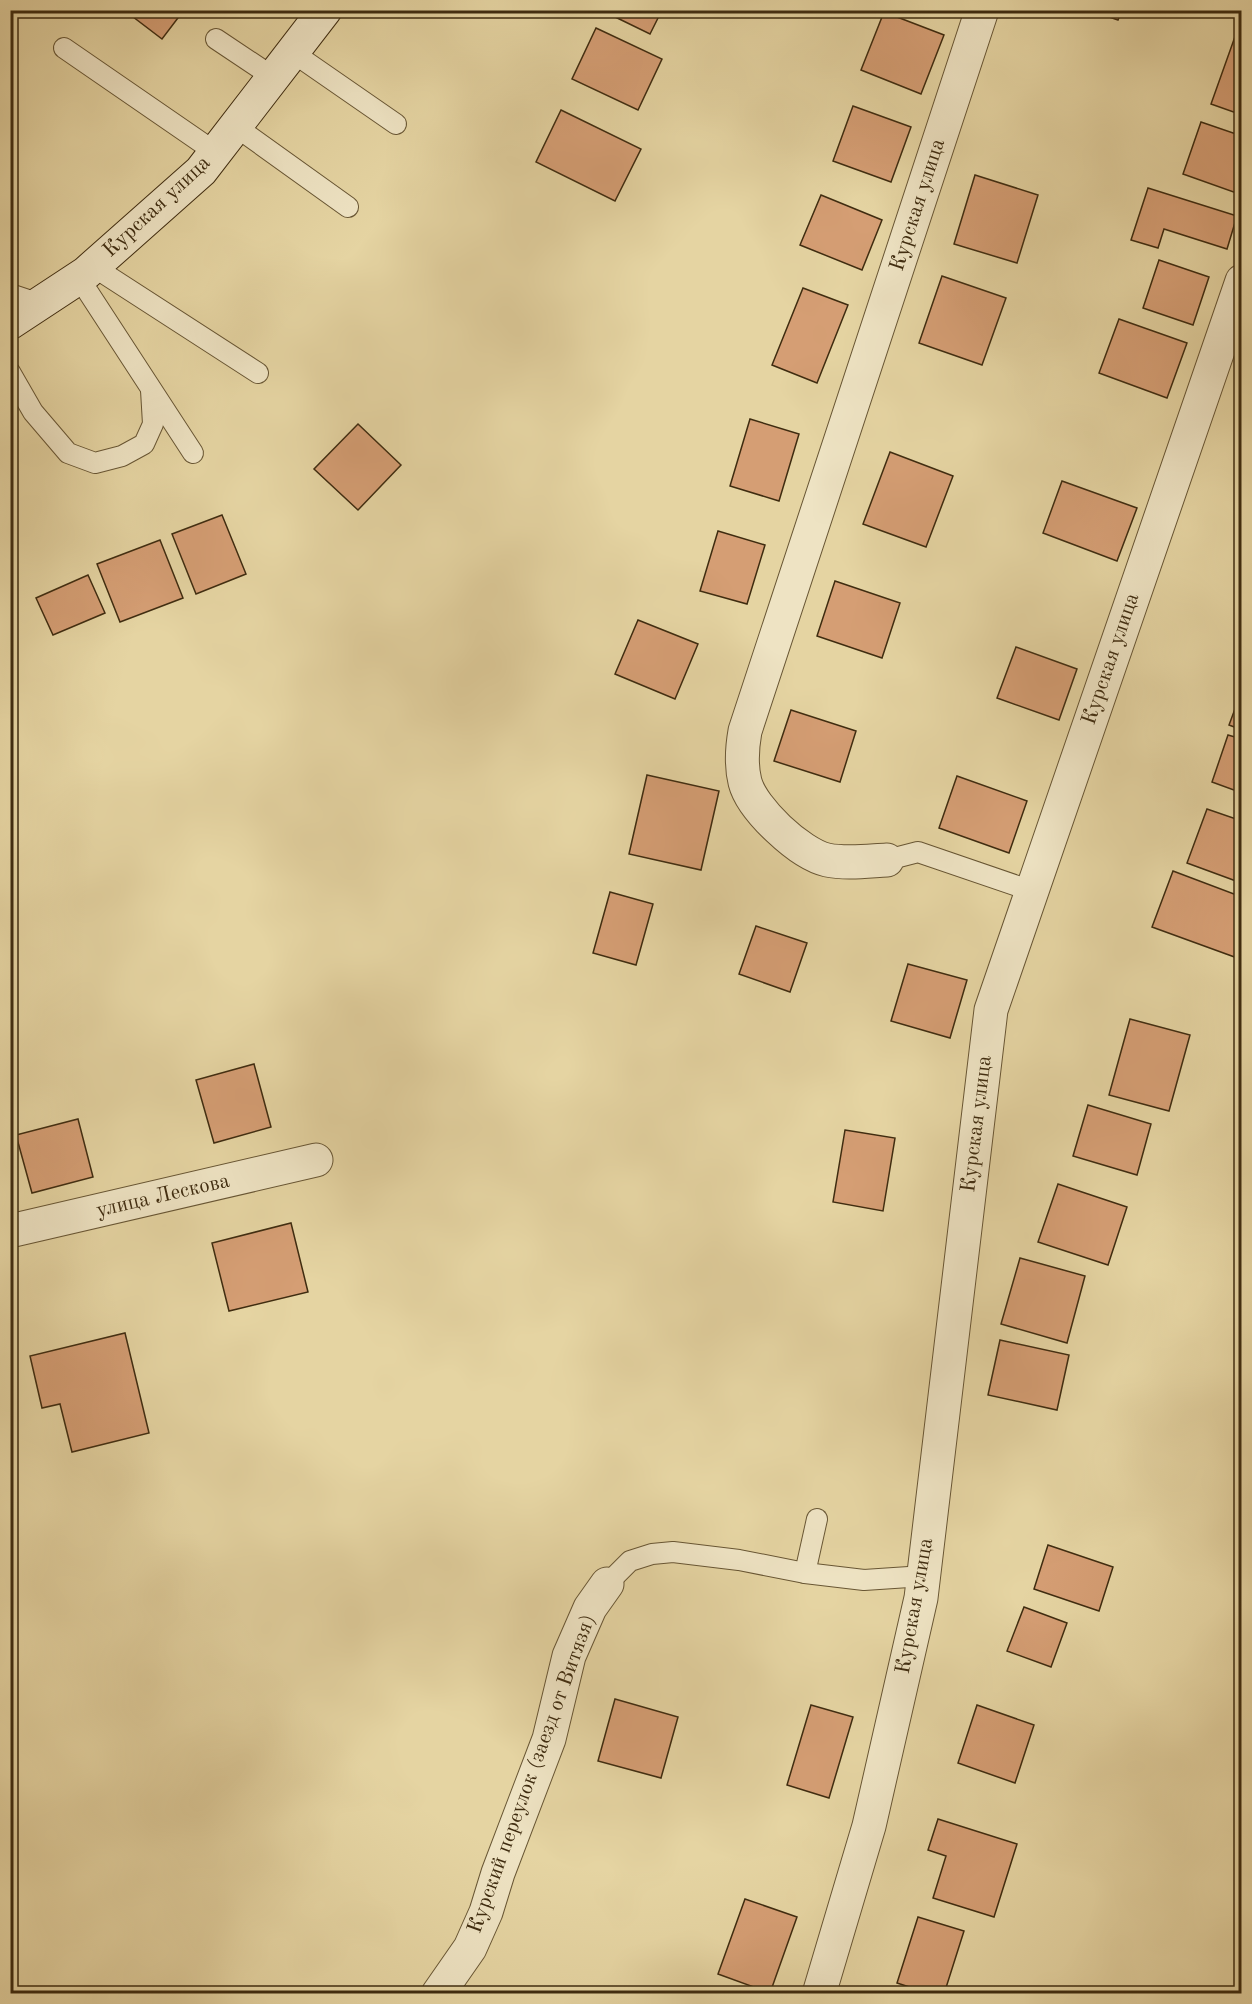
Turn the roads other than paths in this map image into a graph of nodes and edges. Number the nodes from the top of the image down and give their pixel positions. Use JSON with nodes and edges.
{"nodes":[{"id":1,"x":325,"y":10,"type":"edge"},
{"id":2,"x":982,"y":10,"type":"edge"},
{"id":3,"x":216,"y":39,"type":"dead end"},
{"id":4,"x":64,"y":48,"type":"dead end"},
{"id":5,"x":292,"y":52,"type":"junction"},
{"id":6,"x":273,"y":77,"type":"junction"},
{"id":7,"x":396,"y":124,"type":"dead end"},
{"id":8,"x":235,"y":126,"type":"junction"},
{"id":9,"x":215,"y":152,"type":"junction"},
{"id":10,"x":348,"y":207,"type":"dead end"},
{"id":11,"x":86,"y":272,"type":"junction"},
{"id":12,"x":1242,"y":281,"type":"edge"},
{"id":13,"x":25,"y":299,"type":"edge"},
{"id":14,"x":10,"y":323,"type":"edge"},
{"id":15,"x":10,"y":372,"type":"edge"},
{"id":16,"x":258,"y":374,"type":"dead end"},
{"id":17,"x":151,"y":390,"type":"junction"},
{"id":18,"x":193,"y":453,"type":"dead end"},
{"id":19,"x":887,"y":860,"type":"joint"},
{"id":20,"x":1032,"y":891,"type":"junction"},
{"id":21,"x":316,"y":1160,"type":"dead end"},
{"id":22,"x":10,"y":1231,"type":"edge"},
{"id":23,"x":817,"y":1519,"type":"dead end"},
{"id":24,"x":805,"y":1573,"type":"junction"},
{"id":25,"x":924,"y":1576,"type":"junction"},
{"id":26,"x":607,"y":1584,"type":"joint"},
{"id":27,"x":438,"y":1994,"type":"edge"},
{"id":28,"x":819,"y":1994,"type":"edge"}],
"edges":[{"from":1,"to":5,"type":"street","name":"Курская улица"},
{"from":2,"to":19,"type":"street","name":"Курская улица"},
{"from":3,"to":6,"type":"lane"},
{"from":4,"to":9,"type":"lane"},
{"from":5,"to":6,"type":"street","name":"Курская улица"},
{"from":5,"to":7,"type":"lane"},
{"from":6,"to":8,"type":"street","name":"Курская улица"},
{"from":8,"to":9,"type":"street","name":"Курская улица"},
{"from":8,"to":10,"type":"lane"},
{"from":9,"to":11,"type":"street","name":"Курская улица"},
{"from":11,"to":13,"type":"street","name":"Курская улица"},
{"from":11,"to":16,"type":"lane"},
{"from":11,"to":17,"type":"lane"},
{"from":12,"to":20,"type":"street","name":"Курская улица"},
{"from":13,"to":14,"type":"street","name":"Курская улица"},
{"from":15,"to":17,"type":"lane"},
{"from":17,"to":18,"type":"lane"},
{"from":19,"to":20,"type":"lane"},
{"from":20,"to":25,"type":"street","name":"Курская улица"},
{"from":21,"to":22,"type":"street","name":"улица Лескова"},
{"from":23,"to":24,"type":"lane"},
{"from":24,"to":25,"type":"lane"},
{"from":24,"to":26,"type":"lane"},
{"from":25,"to":28,"type":"street","name":"Курская улица"},
{"from":26,"to":27,"type":"street","name":"Курский переулок (заезд от Витязя)"}]}
